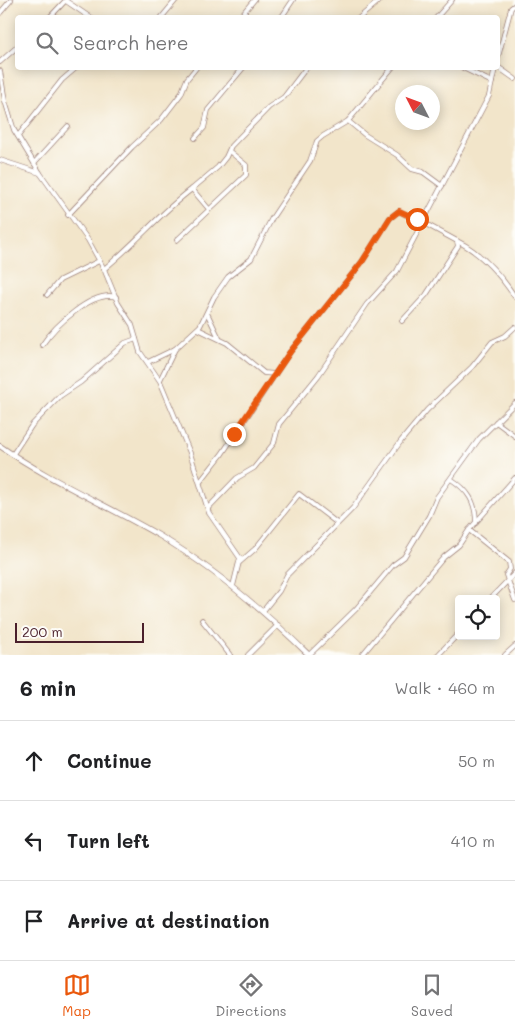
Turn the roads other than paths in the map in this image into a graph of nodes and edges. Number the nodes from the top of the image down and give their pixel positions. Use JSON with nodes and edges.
{"nodes":[{"id":1,"x":11,"y":0,"type":"edge"},
{"id":2,"x":66,"y":0,"type":"edge"},
{"id":3,"x":176,"y":0,"type":"edge"},
{"id":4,"x":254,"y":0,"type":"edge"},
{"id":5,"x":294,"y":0,"type":"edge"},
{"id":6,"x":380,"y":0,"type":"edge"},
{"id":7,"x":452,"y":0,"type":"edge"},
{"id":8,"x":510,"y":0,"type":"edge"},
{"id":9,"x":515,"y":5,"type":"edge"},
{"id":10,"x":0,"y":12,"type":"edge"},
{"id":11,"x":52,"y":15,"type":"edge"},
{"id":12,"x":86,"y":15,"type":"edge"},
{"id":13,"x":165,"y":15,"type":"edge"},
{"id":14,"x":242,"y":15,"type":"edge"},
{"id":15,"x":283,"y":15,"type":"edge"},
{"id":16,"x":362,"y":15,"type":"edge"},
{"id":17,"x":439,"y":15,"type":"edge"},
{"id":18,"x":15,"y":49,"type":"edge"},
{"id":19,"x":500,"y":49,"type":"edge"},
{"id":20,"x":0,"y":62,"type":"edge"},
{"id":21,"x":74,"y":70,"type":"edge"},
{"id":22,"x":194,"y":70,"type":"edge"},
{"id":23,"x":241,"y":70,"type":"edge"},
{"id":24,"x":304,"y":70,"type":"edge"},
{"id":25,"x":390,"y":70,"type":"edge"},
{"id":26,"x":467,"y":70,"type":"edge"},
{"id":27,"x":495,"y":70,"type":"edge"},
{"id":28,"x":500,"y":70,"type":"edge"},
{"id":29,"x":0,"y":71,"type":"edge"},
{"id":30,"x":515,"y":79,"type":"edge"},
{"id":31,"x":492,"y":82,"type":"junction"},
{"id":32,"x":348,"y":121,"type":"junction"},
{"id":33,"x":68,"y":126,"type":"dead end"},
{"id":34,"x":18,"y":136,"type":"junction"},
{"id":35,"x":195,"y":138,"type":"dead end"},
{"id":36,"x":230,"y":151,"type":"junction"},
{"id":37,"x":0,"y":160,"type":"edge"},
{"id":38,"x":34,"y":163,"type":"junction"},
{"id":39,"x":40,"y":172,"type":"junction"},
{"id":40,"x":442,"y":186,"type":"junction"},
{"id":41,"x":192,"y":189,"type":"junction"},
{"id":42,"x":208,"y":208,"type":"junction"},
{"id":43,"x":68,"y":215,"type":"junction"},
{"id":44,"x":426,"y":216,"type":"junction"},
{"id":45,"x":422,"y":222,"type":"junction"},
{"id":46,"x":177,"y":240,"type":"dead end"},
{"id":47,"x":457,"y":244,"type":"junction"},
{"id":48,"x":99,"y":261,"type":"junction"},
{"id":49,"x":104,"y":269,"type":"junction"},
{"id":50,"x":113,"y":290,"type":"junction"},
{"id":51,"x":47,"y":295,"type":"dead end"},
{"id":52,"x":109,"y":295,"type":"junction"},
{"id":53,"x":116,"y":297,"type":"junction"},
{"id":54,"x":515,"y":297,"type":"edge"},
{"id":55,"x":207,"y":313,"type":"junction"},
{"id":56,"x":402,"y":321,"type":"dead end"},
{"id":57,"x":515,"y":327,"type":"edge"},
{"id":58,"x":198,"y":328,"type":"junction"},
{"id":59,"x":136,"y":338,"type":"junction"},
{"id":60,"x":219,"y":338,"type":"junction"},
{"id":61,"x":42,"y":345,"type":"dead end"},
{"id":62,"x":175,"y":349,"type":"junction"},
{"id":63,"x":148,"y":362,"type":"junction"},
{"id":64,"x":276,"y":374,"type":"junction"},
{"id":65,"x":160,"y":380,"type":"junction"},
{"id":66,"x":515,"y":403,"type":"edge"},
{"id":67,"x":496,"y":422,"type":"junction"},
{"id":68,"x":515,"y":436,"type":"edge"},
{"id":69,"x":0,"y":446,"type":"edge"},
{"id":70,"x":13,"y":454,"type":"junction"},
{"id":71,"x":515,"y":478,"type":"edge"},
{"id":72,"x":451,"y":479,"type":"junction"},
{"id":73,"x":200,"y":482,"type":"junction"},
{"id":74,"x":208,"y":508,"type":"junction"},
{"id":75,"x":337,"y":523,"type":"junction"},
{"id":76,"x":476,"y":523,"type":"junction"},
{"id":77,"x":469,"y":530,"type":"junction"},
{"id":78,"x":240,"y":562,"type":"junction"},
{"id":79,"x":515,"y":573,"type":"edge"},
{"id":80,"x":508,"y":580,"type":"junction"},
{"id":81,"x":502,"y":585,"type":"junction"},
{"id":82,"x":233,"y":586,"type":"junction"},
{"id":83,"x":509,"y":586,"type":"junction"},
{"id":84,"x":493,"y":595,"type":"edge"},
{"id":85,"x":515,"y":600,"type":"edge"},
{"id":86,"x":263,"y":611,"type":"junction"},
{"id":87,"x":202,"y":620,"type":"dead end"},
{"id":88,"x":278,"y":625,"type":"junction"},
{"id":89,"x":455,"y":637,"type":"edge"},
{"id":90,"x":515,"y":646,"type":"edge"},
{"id":91,"x":230,"y":655,"type":"edge"},
{"id":92,"x":248,"y":655,"type":"edge"},
{"id":93,"x":309,"y":655,"type":"edge"},
{"id":94,"x":362,"y":655,"type":"edge"},
{"id":95,"x":438,"y":655,"type":"edge"},
{"id":96,"x":505,"y":655,"type":"edge"}],
"edges":[{"from":1,"to":10,"type":"street"},
{"from":2,"to":11,"type":"street"},
{"from":2,"to":12,"type":"street"},
{"from":3,"to":13,"type":"street"},
{"from":4,"to":14,"type":"street"},
{"from":5,"to":15,"type":"street"},
{"from":6,"to":16,"type":"street"},
{"from":7,"to":17,"type":"street"},
{"from":8,"to":9,"type":"street"},
{"from":9,"to":19,"type":"street"},
{"from":18,"to":20,"type":"street"},
{"from":21,"to":34,"type":"street"},
{"from":22,"to":43,"type":"street"},
{"from":23,"to":35,"type":"street"},
{"from":24,"to":36,"type":"street"},
{"from":25,"to":32,"type":"street"},
{"from":26,"to":31,"type":"street"},
{"from":27,"to":31,"type":"street"},
{"from":28,"to":30,"type":"street"},
{"from":29,"to":34,"type":"street"},
{"from":31,"to":40,"type":"street"},
{"from":32,"to":40,"type":"street"},
{"from":32,"to":55,"type":"street"},
{"from":33,"to":38,"type":"street"},
{"from":34,"to":38,"type":"street"},
{"from":36,"to":41,"type":"street"},
{"from":36,"to":42,"type":"street"},
{"from":37,"to":39,"type":"street"},
{"from":38,"to":39,"type":"street"},
{"from":39,"to":43,"type":"street"},
{"from":40,"to":44,"type":"street"},
{"from":41,"to":42,"type":"street"},
{"from":41,"to":49,"type":"street"},
{"from":42,"to":46,"type":"street"},
{"from":43,"to":48,"type":"street"},
{"from":44,"to":45,"type":"street"},
{"from":44,"to":64,"type":"street"},
{"from":45,"to":47,"type":"street"},
{"from":45,"to":74,"type":"street"},
{"from":47,"to":54,"type":"street"},
{"from":47,"to":56,"type":"street"},
{"from":48,"to":49,"type":"street"},
{"from":48,"to":51,"type":"street"},
{"from":49,"to":50,"type":"street"},
{"from":50,"to":52,"type":"street"},
{"from":50,"to":53,"type":"street"},
{"from":52,"to":53,"type":"street"},
{"from":52,"to":61,"type":"street"},
{"from":53,"to":59,"type":"street"},
{"from":55,"to":58,"type":"street"},
{"from":55,"to":60,"type":"street"},
{"from":57,"to":75,"type":"street"},
{"from":58,"to":60,"type":"street"},
{"from":58,"to":62,"type":"street"},
{"from":59,"to":63,"type":"street"},
{"from":59,"to":70,"type":"street"},
{"from":60,"to":64,"type":"street"},
{"from":62,"to":63,"type":"street"},
{"from":62,"to":65,"type":"street"},
{"from":63,"to":65,"type":"street"},
{"from":64,"to":73,"type":"street"},
{"from":65,"to":73,"type":"street"},
{"from":66,"to":67,"type":"street"},
{"from":67,"to":68,"type":"street"},
{"from":67,"to":72,"type":"street"},
{"from":69,"to":70,"type":"street"},
{"from":70,"to":82,"type":"street"},
{"from":71,"to":76,"type":"street"},
{"from":72,"to":76,"type":"street"},
{"from":72,"to":93,"type":"street"},
{"from":73,"to":74,"type":"street"},
{"from":74,"to":78,"type":"street"},
{"from":75,"to":78,"type":"street"},
{"from":75,"to":86,"type":"street"},
{"from":76,"to":77,"type":"street"},
{"from":77,"to":80,"type":"street"},
{"from":77,"to":94,"type":"street"},
{"from":78,"to":82,"type":"street"},
{"from":79,"to":80,"type":"street"},
{"from":80,"to":81,"type":"street"},
{"from":80,"to":83,"type":"street"},
{"from":81,"to":83,"type":"street"},
{"from":81,"to":84,"type":"street"},
{"from":82,"to":86,"type":"street"},
{"from":83,"to":85,"type":"street"},
{"from":86,"to":88,"type":"street"},
{"from":87,"to":91,"type":"street"},
{"from":88,"to":92,"type":"street"},
{"from":88,"to":93,"type":"street"},
{"from":89,"to":95,"type":"street"},
{"from":90,"to":96,"type":"street"}]}
